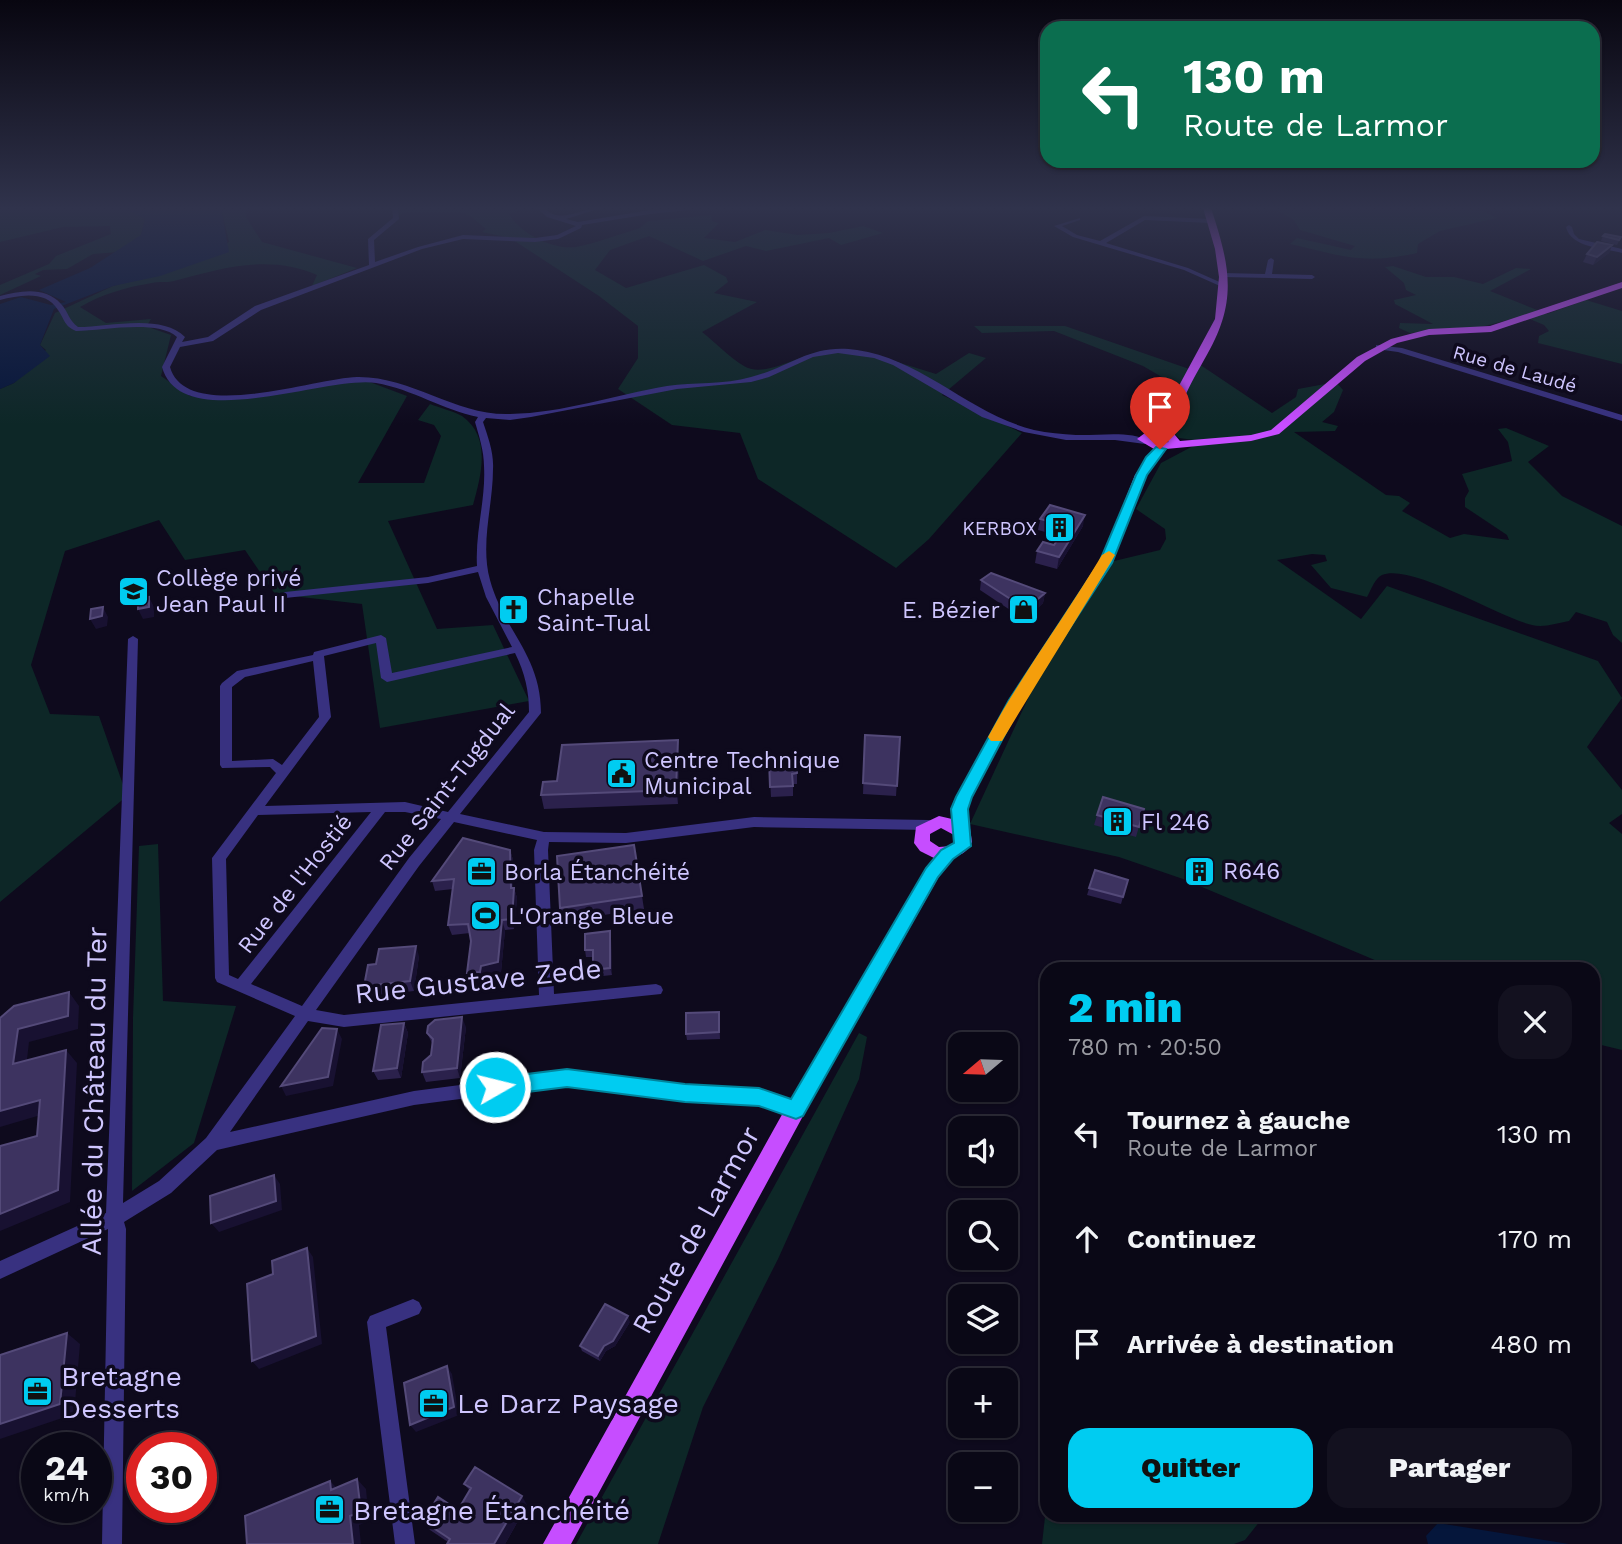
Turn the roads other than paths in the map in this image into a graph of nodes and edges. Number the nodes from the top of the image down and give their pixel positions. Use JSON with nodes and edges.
{"nodes":[{"id":1,"x":330,"y":280,"type":"edge"},
{"id":2,"x":1223,"y":280,"type":"edge"},
{"id":3,"x":1622,"y":285,"type":"edge"},
{"id":4,"x":0,"y":298,"type":"edge"},
{"id":5,"x":61,"y":305,"type":"joint"},
{"id":6,"x":178,"y":345,"type":"junction"},
{"id":7,"x":1384,"y":345,"type":"junction"},
{"id":8,"x":483,"y":416,"type":"junction"},
{"id":9,"x":1622,"y":418,"type":"edge"},
{"id":10,"x":1170,"y":419,"type":"junction"},
{"id":11,"x":1148,"y":438,"type":"junction"},
{"id":12,"x":1170,"y":441,"type":"junction"},
{"id":13,"x":1150,"y":460,"type":"junction"},
{"id":14,"x":482,"y":568,"type":"junction"},
{"id":15,"x":285,"y":595,"type":"dead end"},
{"id":16,"x":132,"y":639,"type":"dead end"},
{"id":17,"x":519,"y":649,"type":"junction"},
{"id":18,"x":318,"y":657,"type":"junction"},
{"id":19,"x":283,"y":773,"type":"junction"},
{"id":20,"x":382,"y":807,"type":"junction"},
{"id":21,"x":959,"y":809,"type":"junction"},
{"id":22,"x":255,"y":811,"type":"junction"},
{"id":23,"x":453,"y":817,"type":"junction"},
{"id":24,"x":962,"y":832,"type":"junction"},
{"id":25,"x":929,"y":833,"type":"junction"},
{"id":26,"x":544,"y":837,"type":"junction"},
{"id":27,"x":947,"y":854,"type":"junction"},
{"id":28,"x":932,"y":873,"type":"junction"},
{"id":29,"x":241,"y":986,"type":"junction"},
{"id":30,"x":656,"y":990,"type":"dead end"},
{"id":31,"x":547,"y":1000,"type":"junction"},
{"id":32,"x":306,"y":1013,"type":"junction"},
{"id":33,"x":796,"y":1110,"type":"junction"},
{"id":34,"x":212,"y":1143,"type":"junction"},
{"id":35,"x":114,"y":1218,"type":"junction"},
{"id":36,"x":0,"y":1270,"type":"edge"},
{"id":37,"x":413,"y":1308,"type":"dead end"},
{"id":38,"x":112,"y":1544,"type":"edge"},
{"id":39,"x":405,"y":1544,"type":"edge"},
{"id":40,"x":556,"y":1544,"type":"edge"}],
"edges":[{"from":1,"to":6,"type":"street"},
{"from":2,"to":10,"type":"main road"},
{"from":3,"to":7,"type":"main road"},
{"from":4,"to":5,"type":"street"},
{"from":5,"to":6,"type":"street"},
{"from":6,"to":8,"type":"street"},
{"from":7,"to":9,"type":"street","name":"Rue de Laudé"},
{"from":7,"to":12,"type":"main road"},
{"from":8,"to":11,"type":"street"},
{"from":8,"to":14,"type":"street","name":"Rue Saint-Tugdual"},
{"from":10,"to":11,"type":"main road"},
{"from":10,"to":12,"type":"main road"},
{"from":11,"to":12,"type":"main road"},
{"from":11,"to":13,"type":"main road"},
{"from":12,"to":13,"type":"main road"},
{"from":13,"to":21,"type":"main road"},
{"from":14,"to":15,"type":"street"},
{"from":14,"to":17,"type":"street","name":"Rue Saint-Tugdual"},
{"from":16,"to":35,"type":"street","name":"Allée du Château du Ter"},
{"from":17,"to":18,"type":"street"},
{"from":17,"to":23,"type":"street","name":"Rue Saint-Tugdual"},
{"from":18,"to":19,"type":"street"},
{"from":18,"to":19,"type":"street"},
{"from":19,"to":22,"type":"street"},
{"from":20,"to":22,"type":"street"},
{"from":20,"to":23,"type":"street"},
{"from":20,"to":29,"type":"street","name":"Rue de l'Hostié"},
{"from":21,"to":24,"type":"main road"},
{"from":21,"to":25,"type":"main road"},
{"from":22,"to":29,"type":"street"},
{"from":23,"to":26,"type":"street"},
{"from":23,"to":32,"type":"street","name":"Rue Saint-Tugdual"},
{"from":24,"to":25,"type":"main road"},
{"from":24,"to":27,"type":"main road"},
{"from":25,"to":26,"type":"street"},
{"from":25,"to":27,"type":"main road"},
{"from":25,"to":28,"type":"main road"},
{"from":26,"to":31,"type":"street"},
{"from":27,"to":28,"type":"main road","name":"Route de Larmor"},
{"from":28,"to":33,"type":"main road","name":"Route de Larmor"},
{"from":29,"to":32,"type":"street","name":"Rue Gustave Zede"},
{"from":30,"to":31,"type":"street","name":"Rue Gustave Zede"},
{"from":31,"to":32,"type":"street","name":"Rue Gustave Zede"},
{"from":32,"to":34,"type":"street","name":"Rue Saint-Tugdual"},
{"from":33,"to":34,"type":"street"},
{"from":33,"to":40,"type":"main road","name":"Route de Larmor"},
{"from":34,"to":35,"type":"street"},
{"from":35,"to":36,"type":"street"},
{"from":35,"to":38,"type":"street","name":"Allée du Château du Ter"},
{"from":37,"to":39,"type":"street"}]}
